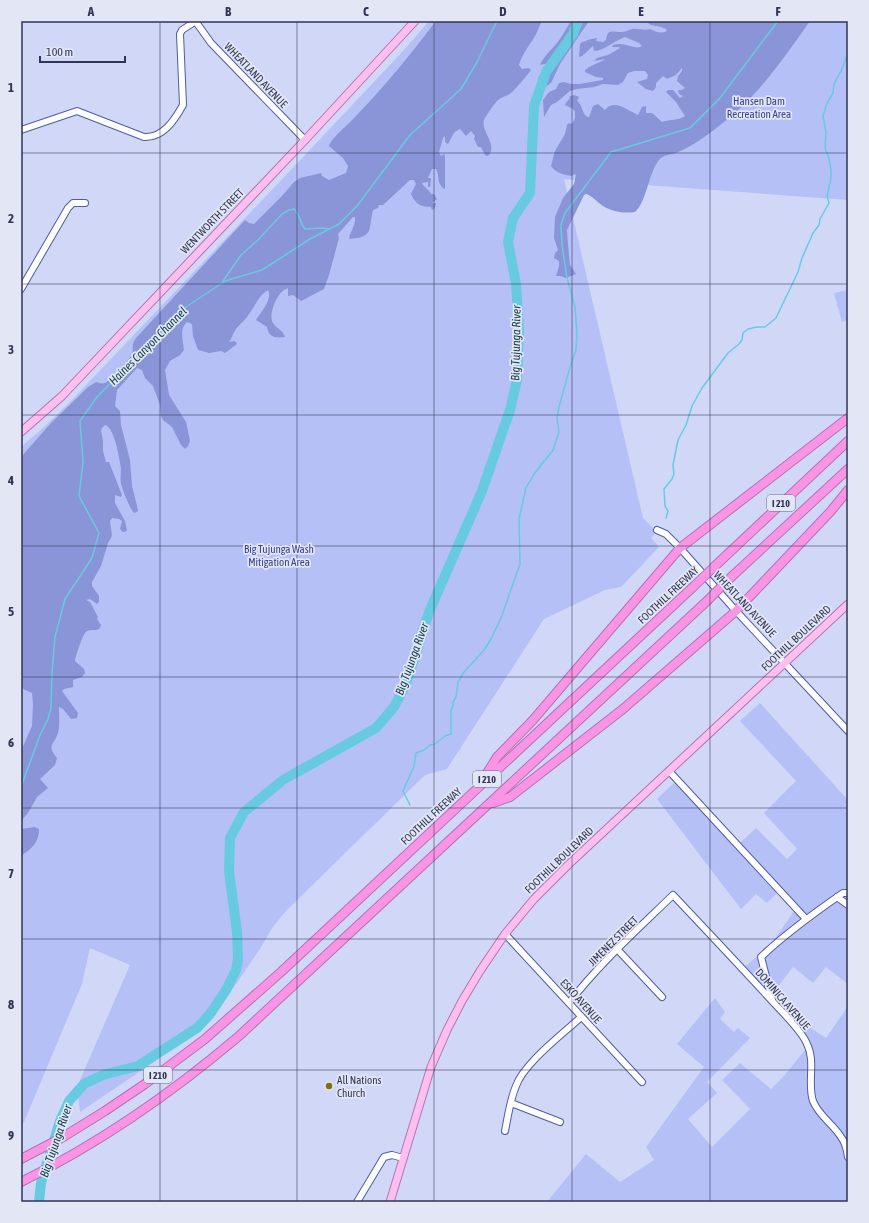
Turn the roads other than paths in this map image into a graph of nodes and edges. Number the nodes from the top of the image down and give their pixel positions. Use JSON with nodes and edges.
{"nodes":[{"id":1,"x":196,"y":21,"type":"edge"},
{"id":2,"x":415,"y":21,"type":"edge"},
{"id":3,"x":21,"y":130,"type":"edge"},
{"id":4,"x":305,"y":140,"type":"junction"},
{"id":5,"x":85,"y":204,"type":"dead end"},
{"id":6,"x":21,"y":289,"type":"edge"},
{"id":7,"x":848,"y":418,"type":"edge"},
{"id":8,"x":21,"y":432,"type":"edge"},
{"id":9,"x":848,"y":441,"type":"edge"},
{"id":10,"x":848,"y":469,"type":"edge"},
{"id":11,"x":848,"y":490,"type":"edge"},
{"id":12,"x":657,"y":530,"type":"dead end"},
{"id":13,"x":680,"y":548,"type":"junction"},
{"id":14,"x":848,"y":604,"type":"edge"},
{"id":15,"x":736,"y":611,"type":"junction"},
{"id":16,"x":785,"y":662,"type":"junction"},
{"id":17,"x":848,"y":731,"type":"edge"},
{"id":18,"x":669,"y":771,"type":"junction"},
{"id":19,"x":479,"y":787,"type":"junction"},
{"id":20,"x":488,"y":805,"type":"junction"},
{"id":21,"x":848,"y":893,"type":"edge"},
{"id":22,"x":674,"y":895,"type":"joint"},
{"id":23,"x":837,"y":897,"type":"junction"},
{"id":24,"x":848,"y":905,"type":"edge"},
{"id":25,"x":806,"y":919,"type":"junction"},
{"id":26,"x":505,"y":934,"type":"junction"},
{"id":27,"x":617,"y":948,"type":"junction"},
{"id":28,"x":662,"y":998,"type":"dead end"},
{"id":29,"x":772,"y":1002,"type":"junction"},
{"id":30,"x":570,"y":1003,"type":"junction"},
{"id":31,"x":581,"y":1017,"type":"junction"},
{"id":32,"x":642,"y":1082,"type":"dead end"},
{"id":33,"x":511,"y":1103,"type":"junction"},
{"id":34,"x":560,"y":1122,"type":"dead end"},
{"id":35,"x":505,"y":1130,"type":"dead end"},
{"id":36,"x":848,"y":1157,"type":"edge"},
{"id":37,"x":403,"y":1158,"type":"junction"},
{"id":38,"x":21,"y":1159,"type":"edge"},
{"id":39,"x":21,"y":1182,"type":"edge"},
{"id":40,"x":357,"y":1202,"type":"edge"},
{"id":41,"x":390,"y":1202,"type":"edge"}],
"edges":[{"from":1,"to":3,"type":"street"},
{"from":1,"to":4,"type":"street","name":"WHEATLAND AVENUE"},
{"from":2,"to":4,"type":"main road","name":"WENTWORTH STREET"},
{"from":4,"to":8,"type":"main road","name":"WENTWORTH STREET"},
{"from":5,"to":6,"type":"street"},
{"from":7,"to":13,"type":"highway"},
{"from":9,"to":19,"type":"highway","name":"FOOTHILL FREEWAY","number":"I 210","bridge":true},
{"from":10,"to":20,"type":"highway","number":"I 210","bridge":true},
{"from":11,"to":15,"type":"highway"},
{"from":12,"to":13,"type":"street","name":"WHEATLAND AVENUE"},
{"from":13,"to":15,"type":"street","name":"WHEATLAND AVENUE"},
{"from":13,"to":19,"type":"highway"},
{"from":14,"to":16,"type":"main road","name":"FOOTHILL BOULEVARD"},
{"from":15,"to":16,"type":"street","name":"WHEATLAND AVENUE"},
{"from":15,"to":20,"type":"highway"},
{"from":16,"to":17,"type":"street","name":"WHEATLAND AVENUE"},
{"from":16,"to":18,"type":"main road","name":"FOOTHILL BOULEVARD"},
{"from":18,"to":25,"type":"street"},
{"from":18,"to":26,"type":"main road","name":"FOOTHILL BOULEVARD"},
{"from":19,"to":38,"type":"highway","name":"FOOTHILL FREEWAY","number":"I 210"},
{"from":20,"to":39,"type":"highway","number":"I 210"},
{"from":21,"to":23,"type":"street"},
{"from":22,"to":27,"type":"street","name":"JIMENEZ STREET"},
{"from":22,"to":29,"type":"street","name":"DOMINICA AVENUE"},
{"from":23,"to":24,"type":"street"},
{"from":23,"to":25,"type":"street"},
{"from":25,"to":29,"type":"street"},
{"from":26,"to":30,"type":"street","name":"ESKO AVENUE"},
{"from":26,"to":37,"type":"main road","name":"FOOTHILL BOULEVARD"},
{"from":27,"to":28,"type":"street"},
{"from":27,"to":30,"type":"street","name":"JIMENEZ STREET"},
{"from":29,"to":36,"type":"street","name":"DOMINICA AVENUE"},
{"from":30,"to":31,"type":"street","name":"ESKO AVENUE"},
{"from":31,"to":32,"type":"street","name":"ESKO AVENUE"},
{"from":31,"to":33,"type":"street"},
{"from":33,"to":34,"type":"street"},
{"from":33,"to":35,"type":"street"},
{"from":37,"to":40,"type":"street"},
{"from":37,"to":41,"type":"main road","name":"FOOTHILL BOULEVARD"}]}
